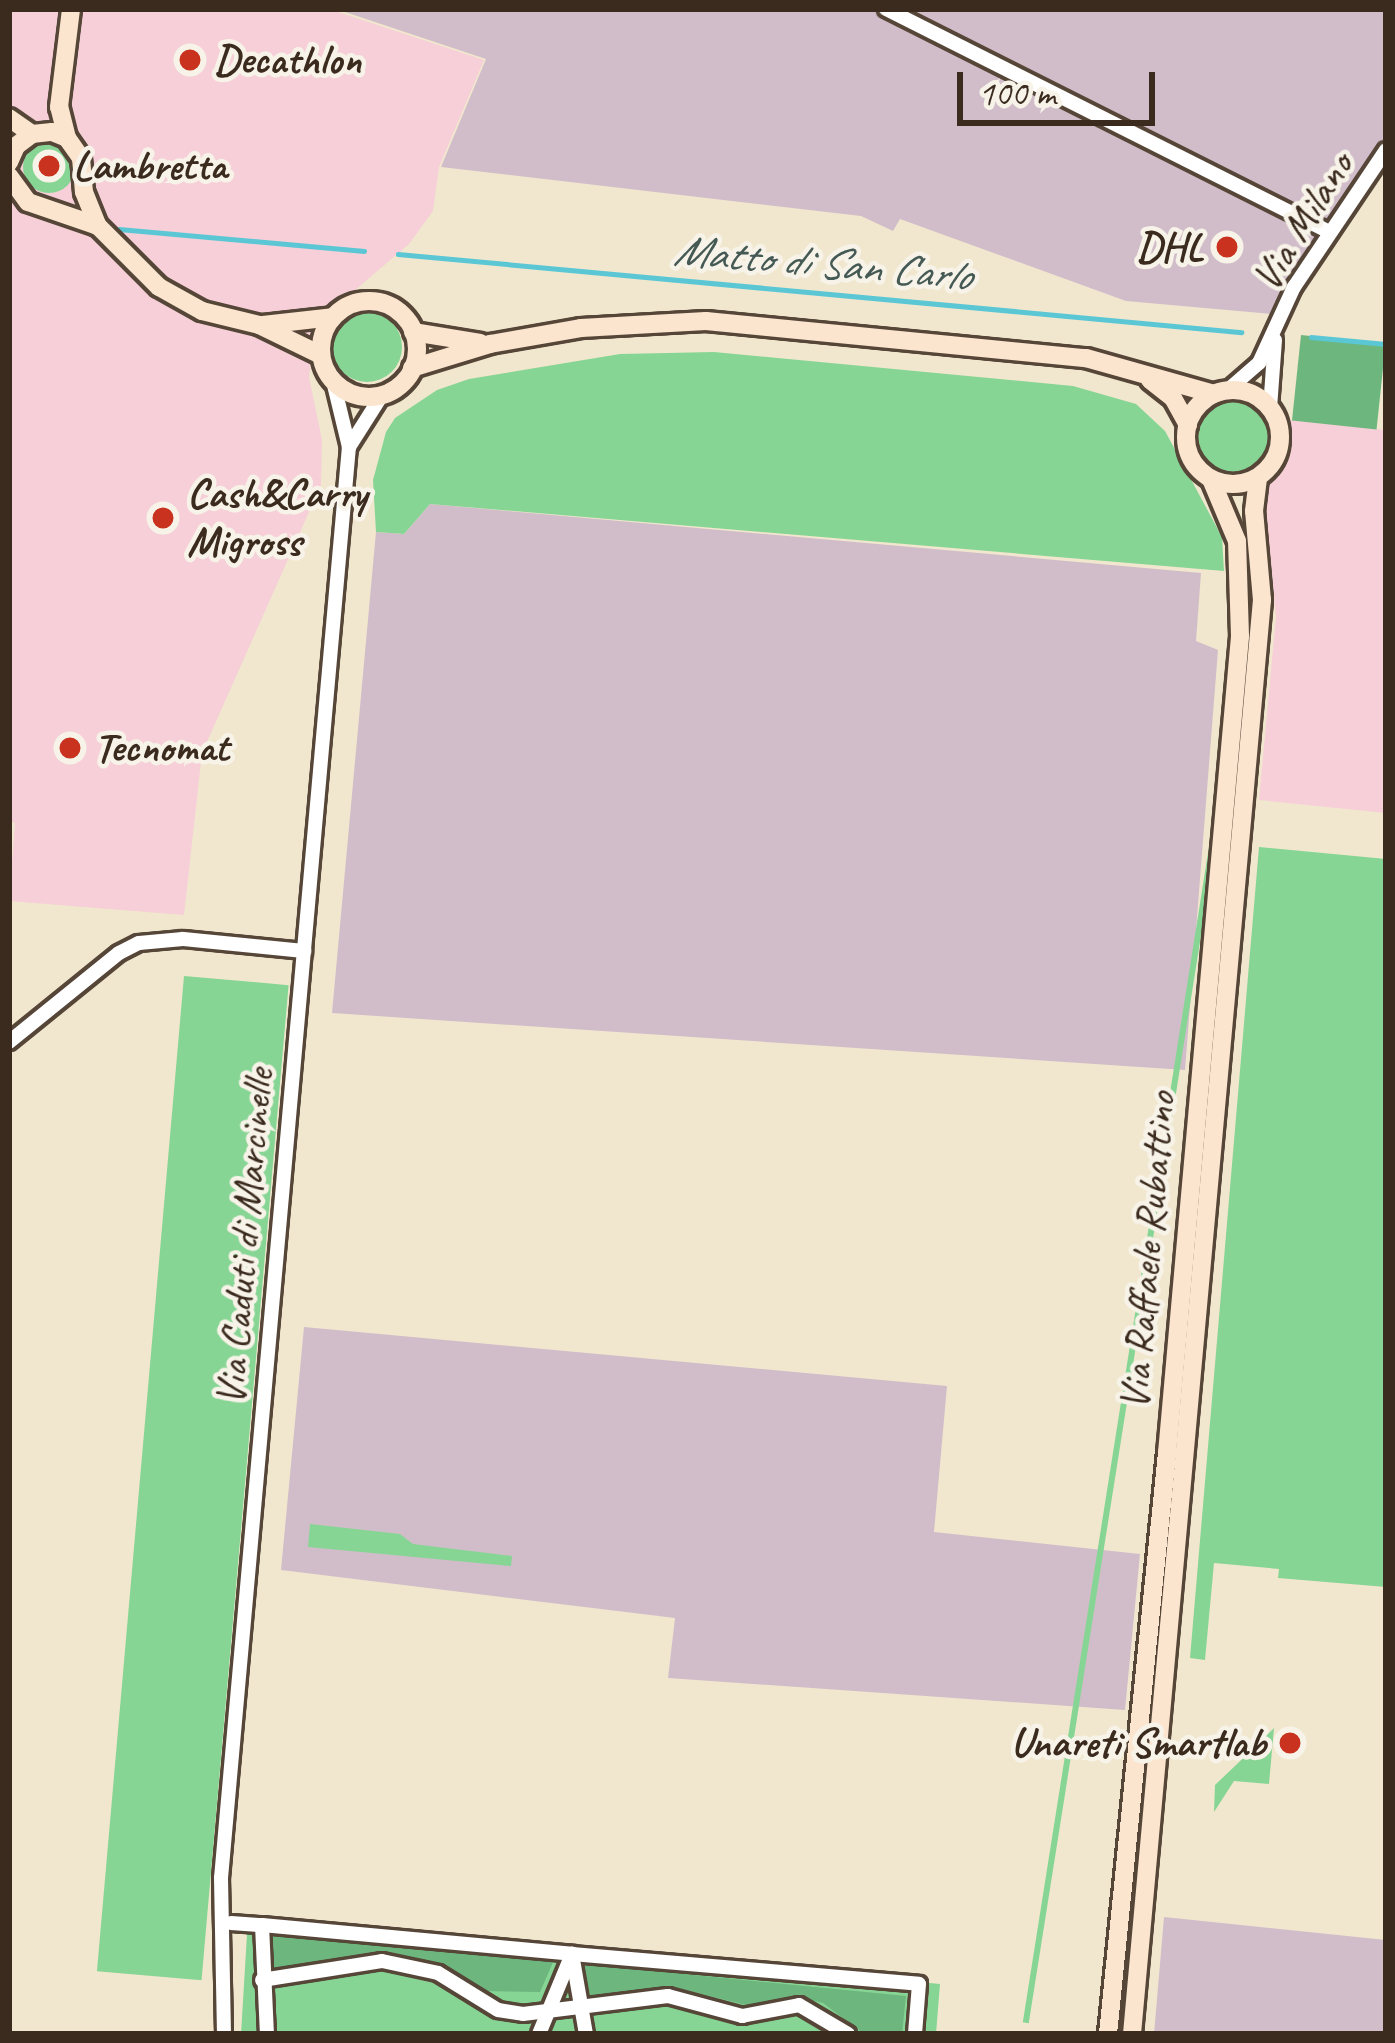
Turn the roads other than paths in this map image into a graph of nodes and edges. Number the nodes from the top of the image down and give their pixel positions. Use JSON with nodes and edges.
{"nodes":[{"id":1,"x":67,"y":9,"type":"edge"},
{"id":2,"x":886,"y":9,"type":"edge"},
{"id":3,"x":9,"y":118,"type":"edge"},
{"id":4,"x":33,"y":133,"type":"junction"},
{"id":5,"x":67,"y":138,"type":"junction"},
{"id":6,"x":1386,"y":150,"type":"edge"},
{"id":7,"x":10,"y":155,"type":"edge"},
{"id":8,"x":9,"y":176,"type":"edge"},
{"id":9,"x":82,"y":181,"type":"junction"},
{"id":10,"x":52,"y":207,"type":"junction"},
{"id":11,"x":98,"y":226,"type":"junction"},
{"id":12,"x":1329,"y":232,"type":"junction"},
{"id":13,"x":333,"y":317,"type":"junction"},
{"id":14,"x":259,"y":326,"type":"junction"},
{"id":15,"x":1277,"y":329,"type":"junction"},
{"id":16,"x":413,"y":332,"type":"junction"},
{"id":17,"x":490,"y":344,"type":"junction"},
{"id":18,"x":321,"y":355,"type":"junction"},
{"id":19,"x":412,"y":368,"type":"junction"},
{"id":20,"x":1142,"y":373,"type":"junction"},
{"id":21,"x":333,"y":381,"type":"junction"},
{"id":22,"x":1221,"y":391,"type":"junction"},
{"id":23,"x":382,"y":395,"type":"junction"},
{"id":24,"x":1270,"y":408,"type":"junction"},
{"id":25,"x":1188,"y":424,"type":"junction"},
{"id":26,"x":349,"y":447,"type":"junction"},
{"id":27,"x":1258,"y":478,"type":"junction"},
{"id":28,"x":1211,"y":479,"type":"junction"},
{"id":29,"x":304,"y":951,"type":"junction"},
{"id":30,"x":9,"y":1042,"type":"edge"},
{"id":31,"x":231,"y":1923,"type":"dead end"},
{"id":32,"x":262,"y":1925,"type":"junction"},
{"id":33,"x":572,"y":1954,"type":"junction"},
{"id":34,"x":262,"y":1981,"type":"junction"},
{"id":35,"x":584,"y":2009,"type":"junction"},
{"id":36,"x":545,"y":2013,"type":"junction"},
{"id":37,"x":224,"y":2034,"type":"edge"},
{"id":38,"x":267,"y":2034,"type":"edge"},
{"id":39,"x":538,"y":2034,"type":"edge"},
{"id":40,"x":586,"y":2034,"type":"edge"},
{"id":41,"x":848,"y":2034,"type":"edge"},
{"id":42,"x":915,"y":2034,"type":"edge"},
{"id":43,"x":1108,"y":2034,"type":"edge"},
{"id":44,"x":1132,"y":2034,"type":"edge"}],
"edges":[{"from":1,"to":4,"type":"street"},
{"from":1,"to":5,"type":"street"},
{"from":2,"to":12,"type":"street"},
{"from":3,"to":4,"type":"street"},
{"from":4,"to":5,"type":"street"},
{"from":4,"to":7,"type":"street"},
{"from":5,"to":9,"type":"street"},
{"from":6,"to":12,"type":"street","name":"Via Milano"},
{"from":8,"to":10,"type":"street"},
{"from":9,"to":10,"type":"street"},
{"from":9,"to":11,"type":"street"},
{"from":10,"to":11,"type":"street"},
{"from":11,"to":14,"type":"street"},
{"from":12,"to":15,"type":"street","name":"Via Milano"},
{"from":13,"to":14,"type":"street"},
{"from":13,"to":16,"type":"street"},
{"from":13,"to":18,"type":"street"},
{"from":14,"to":18,"type":"street"},
{"from":15,"to":22,"type":"street","name":"Via Milano"},
{"from":15,"to":24,"type":"street","name":"Via Milano"},
{"from":16,"to":17,"type":"street"},
{"from":16,"to":19,"type":"street"},
{"from":17,"to":19,"type":"street"},
{"from":17,"to":20,"type":"street"},
{"from":18,"to":21,"type":"street"},
{"from":19,"to":23,"type":"street"},
{"from":20,"to":22,"type":"street"},
{"from":20,"to":25,"type":"street","name":"Via Raffaele Rubattino"},
{"from":21,"to":23,"type":"street"},
{"from":21,"to":26,"type":"street","name":"Via Caduti di Marcinelle"},
{"from":22,"to":24,"type":"street"},
{"from":22,"to":25,"type":"street"},
{"from":23,"to":26,"type":"street","name":"Via Caduti di Marcinelle"},
{"from":24,"to":27,"type":"street","name":"Via Raffaele Rubattino"},
{"from":25,"to":28,"type":"street","name":"Via Raffaele Rubattino"},
{"from":26,"to":29,"type":"street","name":"Via Caduti di Marcinelle"},
{"from":27,"to":28,"type":"street"},
{"from":27,"to":44,"type":"street","name":"Via Raffaele Rubattino"},
{"from":28,"to":43,"type":"street","name":"Via Raffaele Rubattino"},
{"from":29,"to":30,"type":"street"},
{"from":29,"to":37,"type":"street","name":"Via Caduti di Marcinelle"},
{"from":31,"to":32,"type":"street"},
{"from":32,"to":33,"type":"street"},
{"from":32,"to":34,"type":"street"},
{"from":33,"to":35,"type":"street"},
{"from":33,"to":36,"type":"street"},
{"from":33,"to":42,"type":"street"},
{"from":34,"to":36,"type":"street"},
{"from":34,"to":38,"type":"street"},
{"from":35,"to":36,"type":"street"},
{"from":35,"to":40,"type":"street"},
{"from":35,"to":41,"type":"street"},
{"from":36,"to":39,"type":"street"}]}
